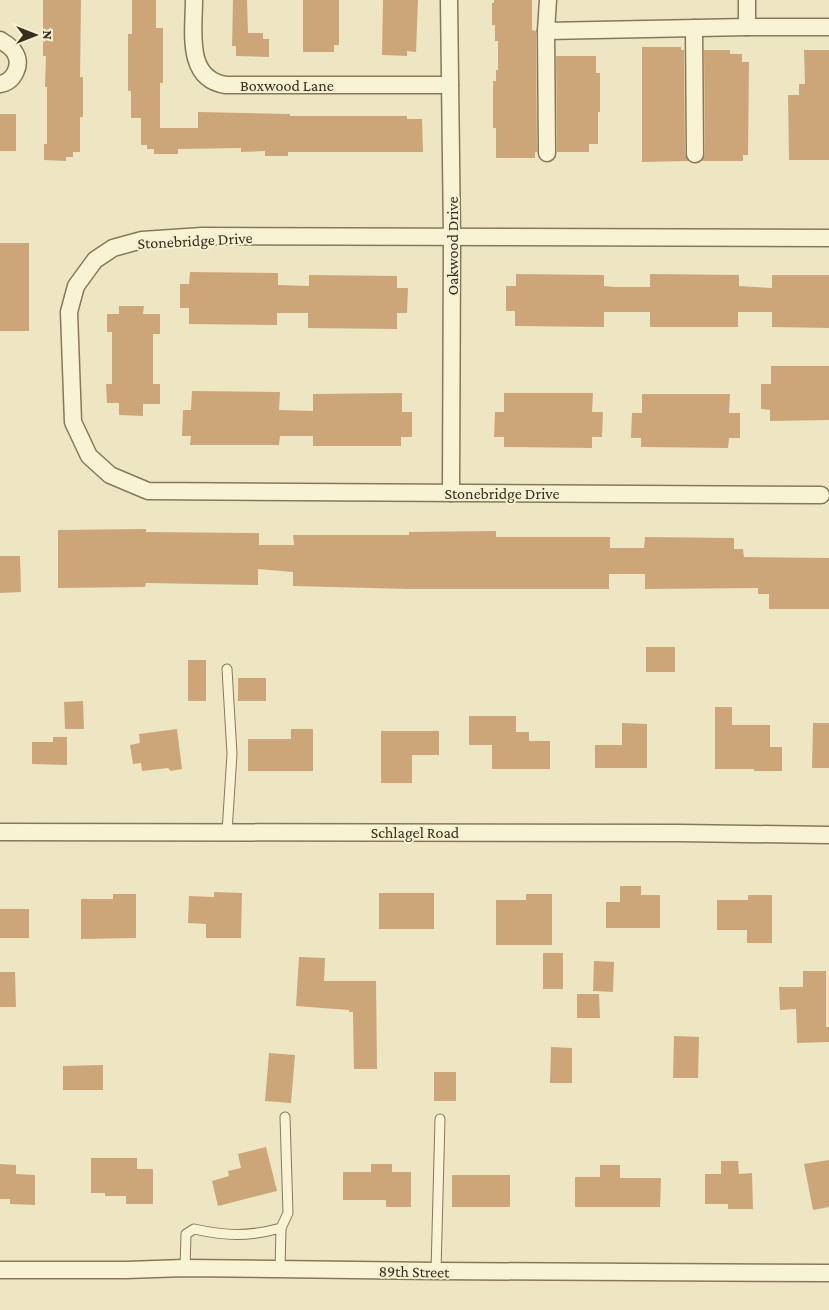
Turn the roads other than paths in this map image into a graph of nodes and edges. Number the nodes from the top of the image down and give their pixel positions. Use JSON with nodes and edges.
{"nodes":[{"id":1,"x":194,"y":0,"type":"edge"},
{"id":2,"x":449,"y":0,"type":"edge"},
{"id":3,"x":548,"y":0,"type":"edge"},
{"id":4,"x":747,"y":0,"type":"edge"},
{"id":5,"x":747,"y":27,"type":"junction"},
{"id":6,"x":694,"y":28,"type":"junction"},
{"id":7,"x":829,"y":28,"type":"edge"},
{"id":8,"x":546,"y":31,"type":"junction"},
{"id":9,"x":0,"y":40,"type":"edge"},
{"id":10,"x":0,"y":84,"type":"edge"},
{"id":11,"x":450,"y":85,"type":"junction"},
{"id":12,"x":547,"y":153,"type":"dead end"},
{"id":13,"x":695,"y":154,"type":"dead end"},
{"id":14,"x":452,"y":238,"type":"junction"},
{"id":15,"x":829,"y":238,"type":"edge"},
{"id":16,"x":451,"y":493,"type":"junction"},
{"id":17,"x":821,"y":495,"type":"dead end"},
{"id":18,"x":227,"y":668,"type":"dead end"},
{"id":19,"x":0,"y":832,"type":"edge"},
{"id":20,"x":227,"y":832,"type":"junction"},
{"id":21,"x":829,"y":835,"type":"edge"},
{"id":22,"x":285,"y":1117,"type":"dead end"},
{"id":23,"x":440,"y":1119,"type":"dead end"},
{"id":24,"x":281,"y":1228,"type":"junction"},
{"id":25,"x":185,"y":1268,"type":"junction"},
{"id":26,"x":280,"y":1269,"type":"junction"},
{"id":27,"x":0,"y":1270,"type":"edge"},
{"id":28,"x":436,"y":1271,"type":"junction"},
{"id":29,"x":829,"y":1273,"type":"edge"}],
"edges":[{"from":1,"to":11,"type":"street","name":"Boxwood Lane"},
{"from":2,"to":11,"type":"street","name":"Oakwood Drive"},
{"from":3,"to":8,"type":"street"},
{"from":4,"to":5,"type":"street"},
{"from":5,"to":6,"type":"street"},
{"from":5,"to":7,"type":"street"},
{"from":6,"to":8,"type":"street"},
{"from":6,"to":13,"type":"street"},
{"from":8,"to":12,"type":"street"},
{"from":9,"to":10,"type":"street"},
{"from":11,"to":14,"type":"street","name":"Oakwood Drive"},
{"from":14,"to":15,"type":"street","name":"Stonebridge Drive"},
{"from":14,"to":16,"type":"street","name":"Oakwood Drive"},
{"from":14,"to":16,"type":"street","name":"Stonebridge Drive"},
{"from":16,"to":17,"type":"street","name":"Stonebridge Drive"},
{"from":18,"to":20,"type":"lane"},
{"from":19,"to":20,"type":"street","name":"Schlagel Road"},
{"from":20,"to":21,"type":"street","name":"Schlagel Road"},
{"from":22,"to":24,"type":"lane"},
{"from":23,"to":28,"type":"lane"},
{"from":24,"to":25,"type":"lane"},
{"from":24,"to":26,"type":"lane"},
{"from":25,"to":26,"type":"street","name":"89th Street"},
{"from":25,"to":27,"type":"street","name":"89th Street"},
{"from":26,"to":28,"type":"street","name":"89th Street"},
{"from":28,"to":29,"type":"street","name":"89th Street"}]}
